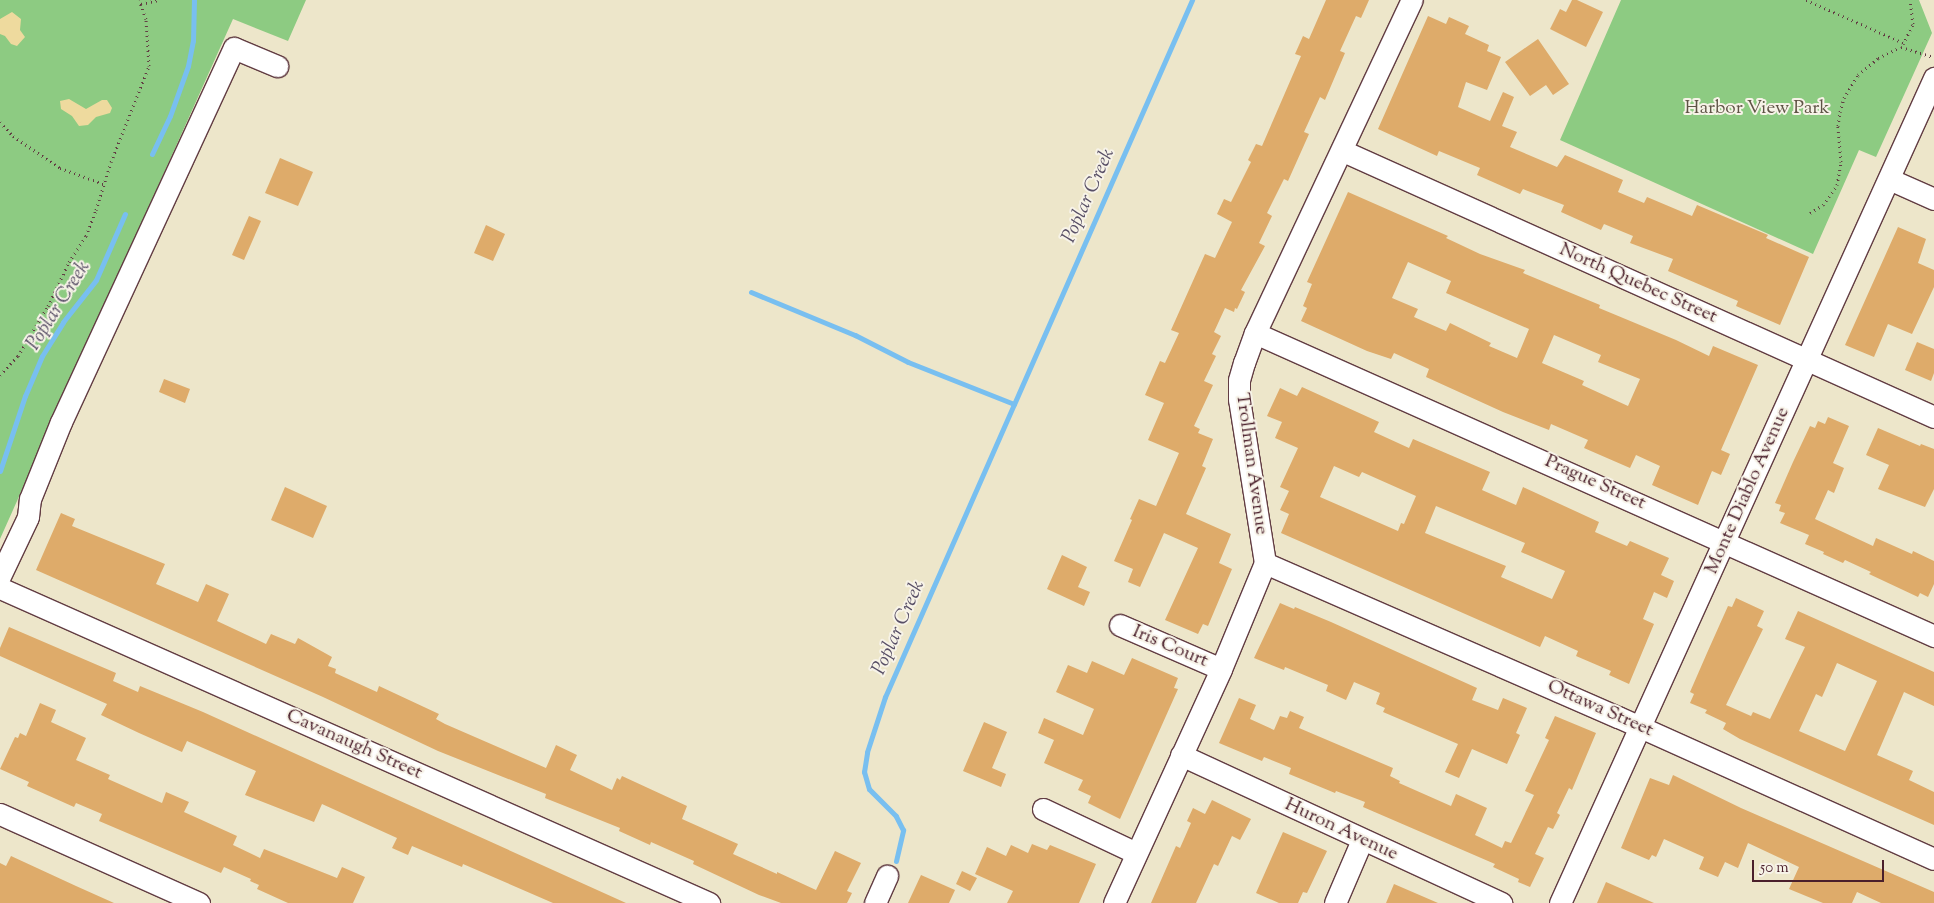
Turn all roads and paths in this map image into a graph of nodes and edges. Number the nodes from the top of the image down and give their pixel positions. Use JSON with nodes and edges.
{"nodes":[{"id":1,"x":139,"y":0,"type":"edge"},
{"id":2,"x":159,"y":0,"type":"edge"},
{"id":3,"x":1412,"y":0,"type":"edge"},
{"id":4,"x":1806,"y":0,"type":"edge"},
{"id":5,"x":1910,"y":0,"type":"edge"},
{"id":6,"x":141,"y":4,"type":"junction"},
{"id":7,"x":1904,"y":43,"type":"junction"},
{"id":8,"x":1901,"y":47,"type":"junction"},
{"id":9,"x":1934,"y":58,"type":"edge"},
{"id":10,"x":277,"y":66,"type":"dead end"},
{"id":11,"x":1934,"y":78,"type":"edge"},
{"id":12,"x":0,"y":122,"type":"edge"},
{"id":13,"x":1343,"y":151,"type":"junction"},
{"id":14,"x":1889,"y":179,"type":"junction"},
{"id":15,"x":104,"y":184,"type":"junction"},
{"id":16,"x":1934,"y":199,"type":"edge"},
{"id":17,"x":1810,"y":213,"type":"dead end"},
{"id":18,"x":1255,"y":332,"type":"junction"},
{"id":19,"x":1807,"y":360,"type":"junction"},
{"id":20,"x":0,"y":375,"type":"edge"},
{"id":21,"x":1934,"y":417,"type":"edge"},
{"id":22,"x":1725,"y":541,"type":"junction"},
{"id":23,"x":1265,"y":563,"type":"junction"},
{"id":24,"x":0,"y":576,"type":"edge"},
{"id":25,"x":0,"y":588,"type":"edge"},
{"id":26,"x":1120,"y":626,"type":"dead end"},
{"id":27,"x":1934,"y":636,"type":"edge"},
{"id":28,"x":1221,"y":669,"type":"junction"},
{"id":29,"x":1641,"y":727,"type":"junction"},
{"id":30,"x":1181,"y":755,"type":"junction"},
{"id":31,"x":1043,"y":809,"type":"dead end"},
{"id":32,"x":0,"y":814,"type":"edge"},
{"id":33,"x":1362,"y":840,"type":"junction"},
{"id":34,"x":1136,"y":853,"type":"junction"},
{"id":35,"x":1934,"y":859,"type":"edge"},
{"id":36,"x":887,"y":876,"type":"dead end"},
{"id":37,"x":199,"y":903,"type":"edge"},
{"id":38,"x":709,"y":903,"type":"edge"},
{"id":39,"x":874,"y":903,"type":"edge"},
{"id":40,"x":1114,"y":903,"type":"edge"},
{"id":41,"x":1335,"y":903,"type":"edge"},
{"id":42,"x":1501,"y":903,"type":"edge"},
{"id":43,"x":1560,"y":903,"type":"edge"}],
"edges":[{"from":1,"to":6,"type":"path"},
{"from":2,"to":6,"type":"path"},
{"from":3,"to":13,"type":"street","name":"Trollman Avenue"},
{"from":4,"to":7,"type":"path"},
{"from":5,"to":7,"type":"path"},
{"from":6,"to":15,"type":"path"},
{"from":7,"to":8,"type":"path"},
{"from":8,"to":9,"type":"path"},
{"from":8,"to":17,"type":"path"},
{"from":10,"to":24,"type":"street"},
{"from":11,"to":14,"type":"street","name":"Monte Diablo Avenue"},
{"from":12,"to":15,"type":"path"},
{"from":13,"to":18,"type":"street","name":"Trollman Avenue"},
{"from":13,"to":19,"type":"street","name":"North Quebec Street"},
{"from":14,"to":16,"type":"street"},
{"from":14,"to":19,"type":"street","name":"Monte Diablo Avenue"},
{"from":15,"to":20,"type":"path"},
{"from":18,"to":22,"type":"street","name":"Prague Street"},
{"from":18,"to":23,"type":"street","name":"Trollman Avenue"},
{"from":19,"to":21,"type":"street","name":"North Quebec Street"},
{"from":19,"to":22,"type":"street","name":"Monte Diablo Avenue"},
{"from":22,"to":27,"type":"street","name":"Prague Street"},
{"from":22,"to":29,"type":"street","name":"Monte Diablo Avenue"},
{"from":23,"to":28,"type":"street"},
{"from":23,"to":29,"type":"street","name":"Ottawa Street"},
{"from":25,"to":38,"type":"street","name":"Cavanaugh Street"},
{"from":26,"to":28,"type":"street","name":"Iris Court"},
{"from":28,"to":30,"type":"street"},
{"from":29,"to":35,"type":"street","name":"Ottawa Street"},
{"from":29,"to":43,"type":"street","name":"Monte Diablo Avenue"},
{"from":30,"to":33,"type":"street","name":"Huron Avenue"},
{"from":30,"to":34,"type":"street"},
{"from":31,"to":34,"type":"street"},
{"from":32,"to":37,"type":"street"},
{"from":33,"to":41,"type":"street"},
{"from":33,"to":42,"type":"street","name":"Huron Avenue"},
{"from":34,"to":40,"type":"street"},
{"from":36,"to":39,"type":"street"}]}
